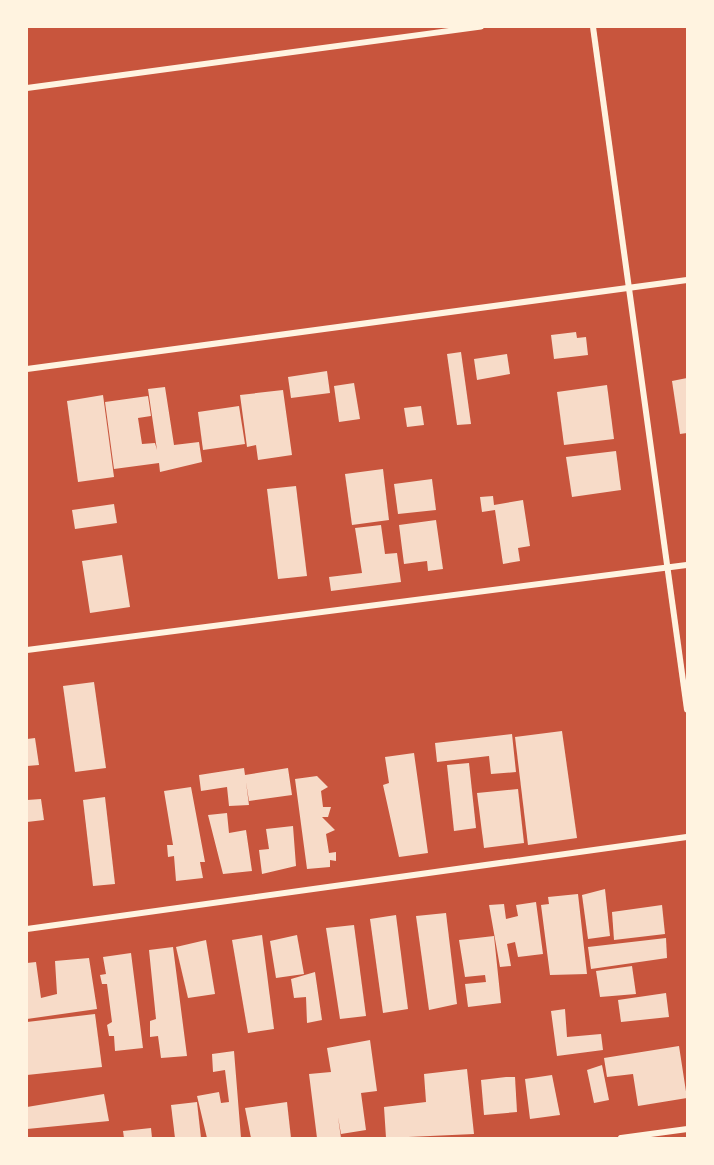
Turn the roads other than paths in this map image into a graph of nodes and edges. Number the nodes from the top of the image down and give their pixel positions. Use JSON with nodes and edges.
{"nodes":[{"id":1,"x":481,"y":27,"type":"edge"},
{"id":2,"x":593,"y":27,"type":"edge"},
{"id":3,"x":27,"y":88,"type":"edge"},
{"id":4,"x":687,"y":280,"type":"edge"},
{"id":5,"x":628,"y":286,"type":"junction"},
{"id":6,"x":27,"y":369,"type":"edge"},
{"id":7,"x":687,"y":565,"type":"edge"},
{"id":8,"x":670,"y":567,"type":"junction"},
{"id":9,"x":27,"y":650,"type":"edge"},
{"id":10,"x":687,"y":710,"type":"edge"},
{"id":11,"x":687,"y":837,"type":"edge"},
{"id":12,"x":27,"y":929,"type":"edge"},
{"id":13,"x":687,"y":1129,"type":"edge"},
{"id":14,"x":621,"y":1138,"type":"edge"}],
"edges":[{"from":1,"to":3,"type":"street"},
{"from":2,"to":5,"type":"street"},
{"from":4,"to":5,"type":"street"},
{"from":5,"to":6,"type":"street"},
{"from":5,"to":8,"type":"street"},
{"from":7,"to":8,"type":"street"},
{"from":8,"to":9,"type":"street"},
{"from":8,"to":10,"type":"street"},
{"from":11,"to":12,"type":"street"},
{"from":13,"to":14,"type":"street"}]}
